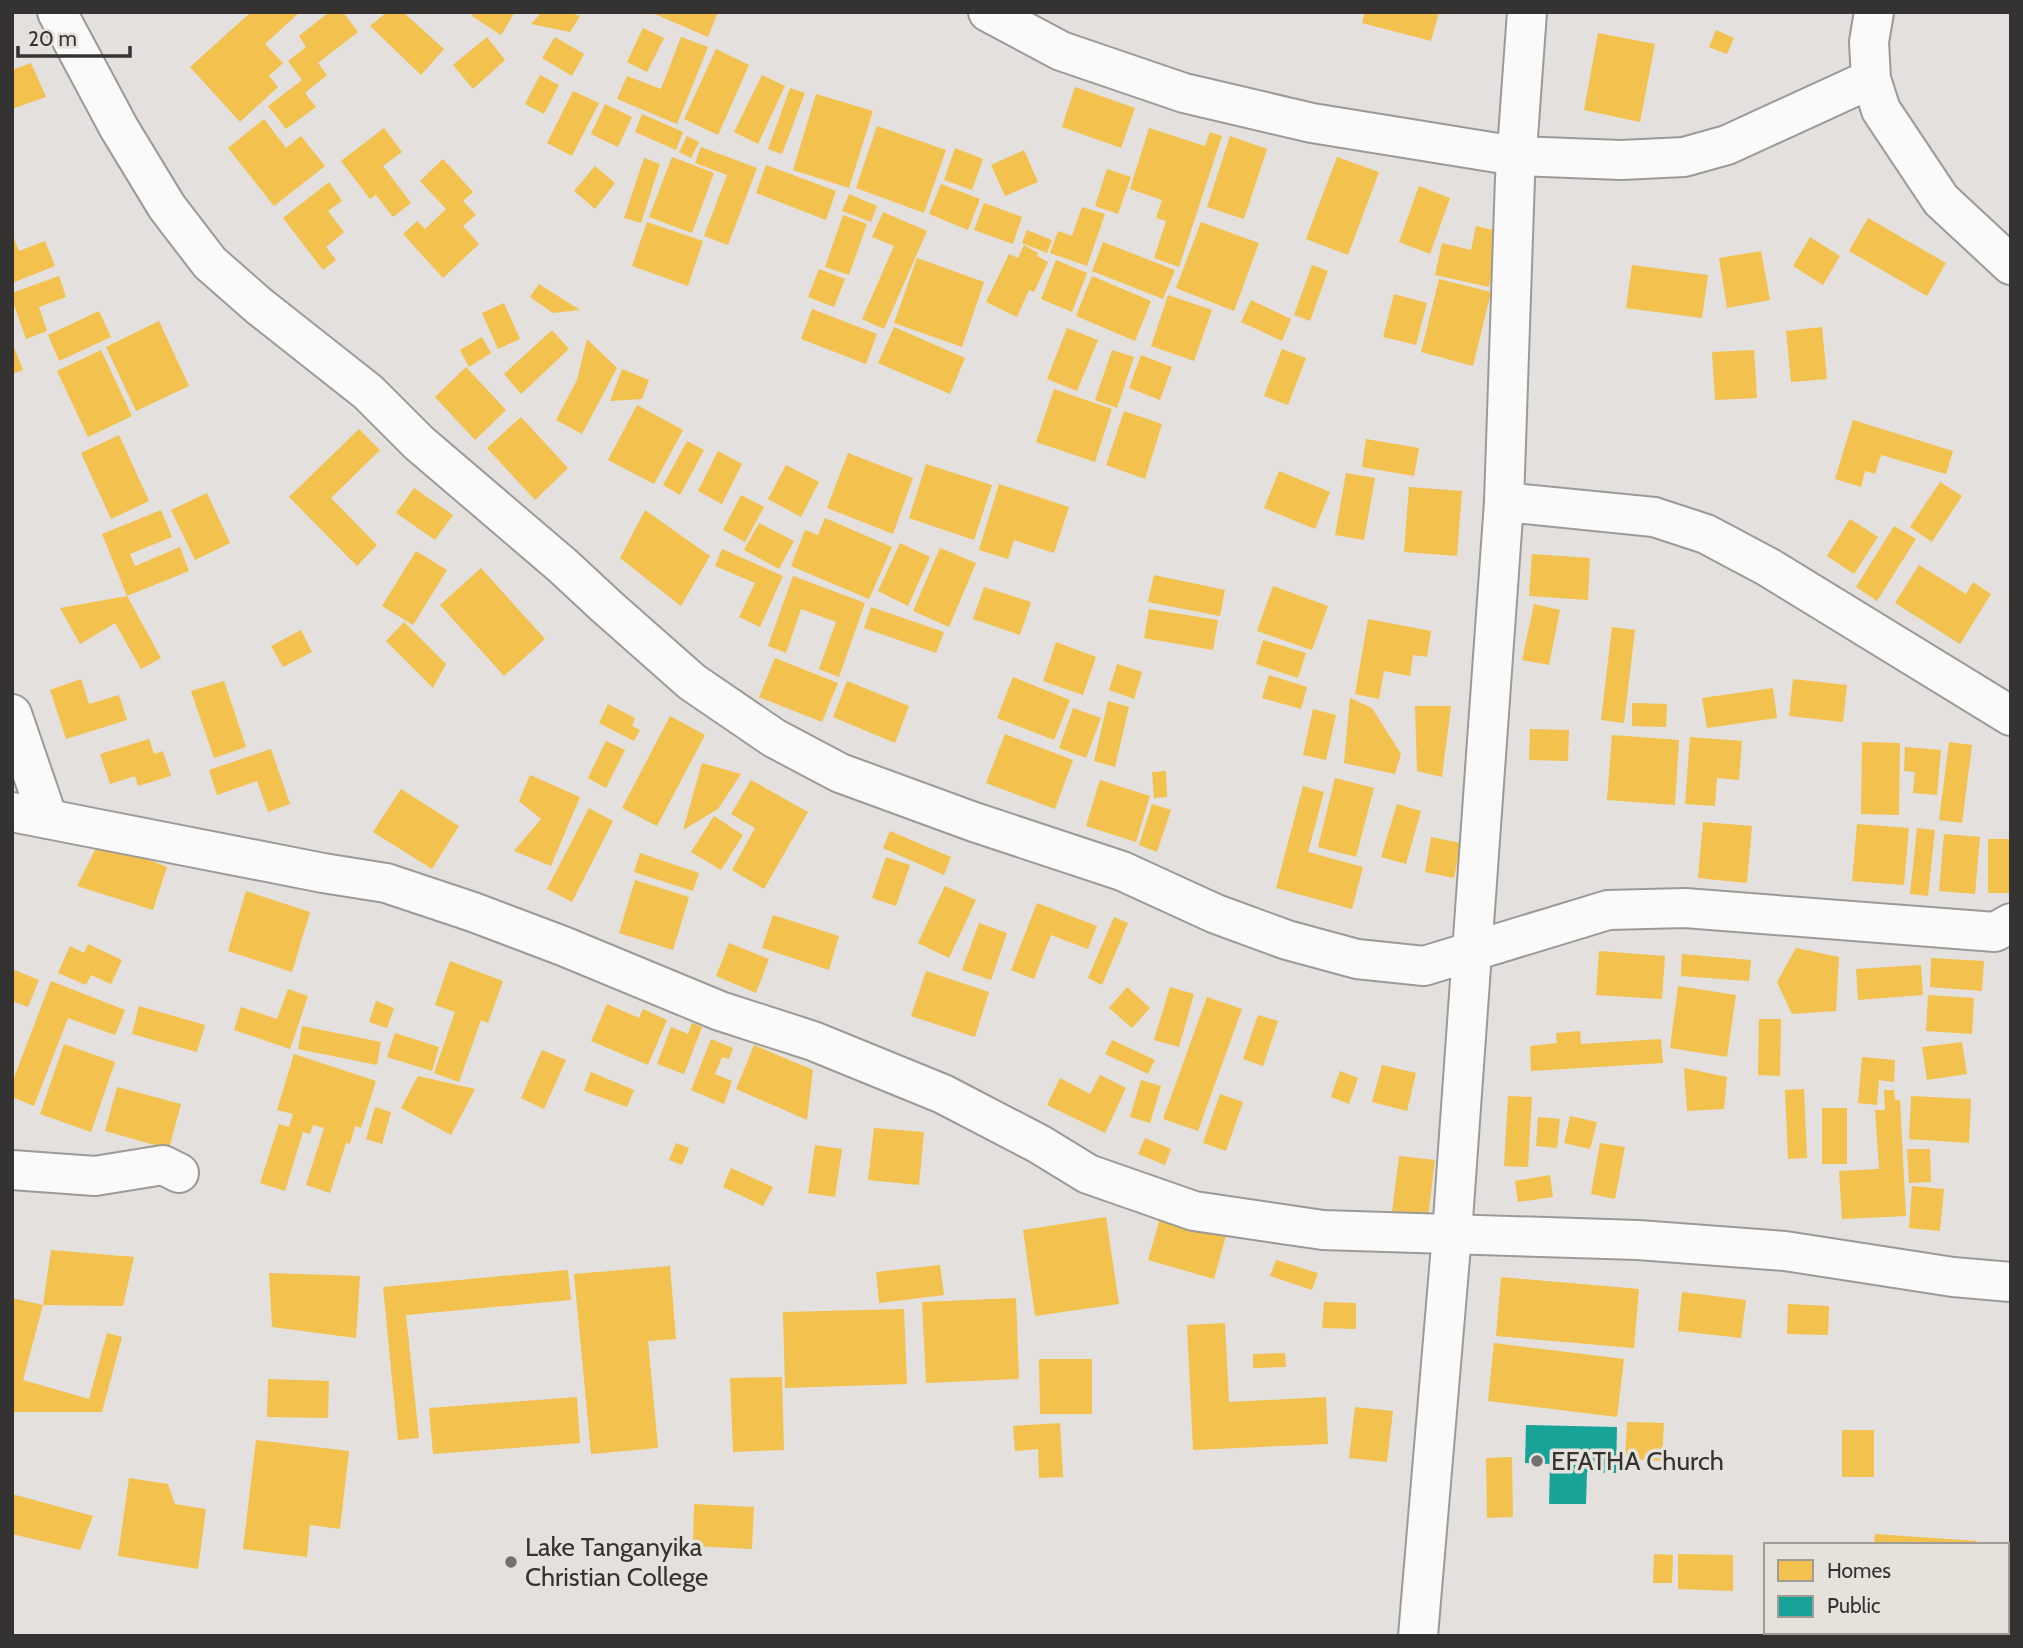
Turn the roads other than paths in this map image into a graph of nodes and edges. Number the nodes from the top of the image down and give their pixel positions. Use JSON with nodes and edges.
{"nodes":[{"id":1,"x":57,"y":12,"type":"edge"},
{"id":2,"x":988,"y":12,"type":"edge"},
{"id":3,"x":1527,"y":12,"type":"edge"},
{"id":4,"x":1874,"y":12,"type":"edge"},
{"id":5,"x":1871,"y":79,"type":"junction"},
{"id":6,"x":1517,"y":156,"type":"junction"},
{"id":7,"x":2011,"y":265,"type":"edge"},
{"id":8,"x":1504,"y":502,"type":"junction"},
{"id":9,"x":12,"y":714,"type":"edge"},
{"id":10,"x":2011,"y":716,"type":"edge"},
{"id":11,"x":30,"y":816,"type":"edge"},
{"id":12,"x":2011,"y":923,"type":"edge"},
{"id":13,"x":1471,"y":952,"type":"junction"},
{"id":14,"x":12,"y":1170,"type":"edge"},
{"id":15,"x":179,"y":1172,"type":"dead end"},
{"id":16,"x":1452,"y":1234,"type":"junction"},
{"id":17,"x":2011,"y":1282,"type":"edge"},
{"id":18,"x":1418,"y":1636,"type":"edge"}],
"edges":[{"from":1,"to":13,"type":"street"},
{"from":2,"to":6,"type":"street"},
{"from":3,"to":6,"type":"street"},
{"from":4,"to":5,"type":"street"},
{"from":5,"to":6,"type":"street"},
{"from":5,"to":7,"type":"street"},
{"from":6,"to":8,"type":"street"},
{"from":8,"to":10,"type":"street"},
{"from":8,"to":13,"type":"street"},
{"from":9,"to":11,"type":"street"},
{"from":11,"to":16,"type":"street"},
{"from":12,"to":13,"type":"street"},
{"from":13,"to":16,"type":"street"},
{"from":14,"to":15,"type":"street"},
{"from":16,"to":17,"type":"street"},
{"from":16,"to":18,"type":"street"}]}
